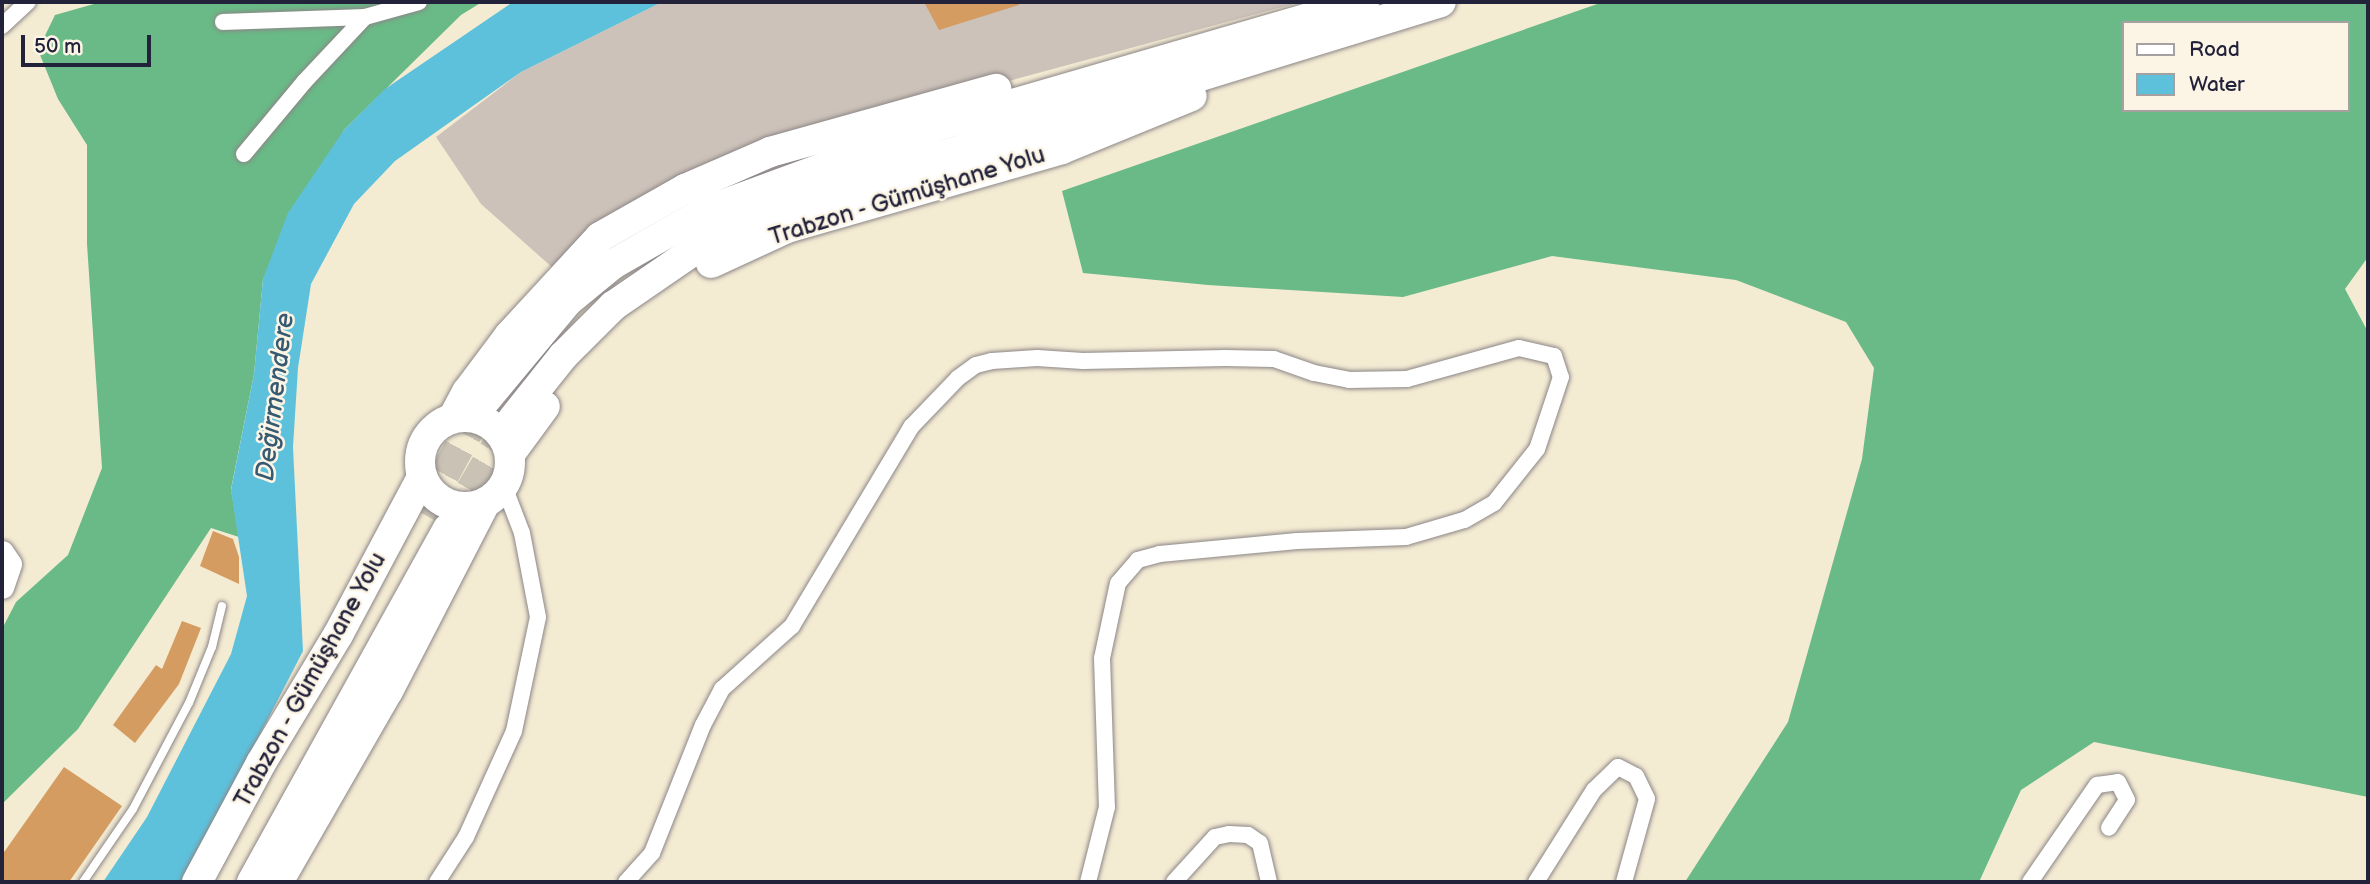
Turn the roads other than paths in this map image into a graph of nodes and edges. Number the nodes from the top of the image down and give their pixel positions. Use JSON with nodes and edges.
{"nodes":[{"id":1,"x":28,"y":2,"type":"edge"},
{"id":2,"x":419,"y":2,"type":"edge"},
{"id":3,"x":1364,"y":2,"type":"edge"},
{"id":4,"x":1441,"y":2,"type":"edge"},
{"id":5,"x":365,"y":17,"type":"junction"},
{"id":6,"x":223,"y":22,"type":"dead end"},
{"id":7,"x":2,"y":26,"type":"edge"},
{"id":8,"x":1250,"y":35,"type":"junction"},
{"id":9,"x":1324,"y":38,"type":"junction"},
{"id":10,"x":244,"y":154,"type":"dead end"},
{"id":11,"x":484,"y":402,"type":"tunnel mouth"},
{"id":12,"x":453,"y":418,"type":"junction"},
{"id":13,"x":512,"y":420,"type":"tunnel mouth"},
{"id":14,"x":510,"y":454,"type":"junction"},
{"id":15,"x":422,"y":477,"type":"junction"},
{"id":16,"x":494,"y":494,"type":"junction"},
{"id":17,"x":2,"y":552,"type":"edge"},
{"id":18,"x":2,"y":587,"type":"edge"},
{"id":19,"x":222,"y":606,"type":"dead end"},
{"id":20,"x":2109,"y":828,"type":"dead end"},
{"id":21,"x":83,"y":882,"type":"edge"},
{"id":22,"x":197,"y":882,"type":"edge"},
{"id":23,"x":216,"y":882,"type":"edge"},
{"id":24,"x":252,"y":882,"type":"edge"},
{"id":25,"x":278,"y":882,"type":"edge"},
{"id":26,"x":437,"y":882,"type":"edge"},
{"id":27,"x":626,"y":882,"type":"edge"},
{"id":28,"x":1088,"y":882,"type":"edge"},
{"id":29,"x":1174,"y":882,"type":"edge"},
{"id":30,"x":1269,"y":882,"type":"edge"},
{"id":31,"x":1535,"y":882,"type":"edge"},
{"id":32,"x":1624,"y":882,"type":"edge"},
{"id":33,"x":2030,"y":882,"type":"edge"}],
"edges":[{"from":1,"to":7,"type":"street"},
{"from":2,"to":5,"type":"street"},
{"from":3,"to":8,"type":"highway","name":"Trabzon - Gümüşhane Yolu"},
{"from":4,"to":9,"type":"highway","name":"Trabzon - Gümüşhane Yolu"},
{"from":5,"to":6,"type":"street"},
{"from":5,"to":10,"type":"street"},
{"from":8,"to":11,"type":"highway","name":"Trabzon - Gümüşhane Yolu"},
{"from":8,"to":12,"type":"highway","name":"Trabzon - Gümüşhane Yolu"},
{"from":9,"to":13,"type":"highway","name":"Trabzon - Gümüşhane Yolu"},
{"from":9,"to":14,"type":"highway","name":"Trabzon - Gümüşhane Yolu"},
{"from":12,"to":14,"type":"highway"},
{"from":12,"to":15,"type":"highway","name":"Trabzon - Gümüşhane Yolu"},
{"from":14,"to":16,"type":"highway","name":"Trabzon - Gümüşhane Yolu"},
{"from":15,"to":16,"type":"highway"},
{"from":15,"to":22,"type":"highway","name":"Trabzon - Gümüşhane Yolu"},
{"from":16,"to":25,"type":"highway","name":"Trabzon - Gümüşhane Yolu"},
{"from":16,"to":26,"type":"street"},
{"from":17,"to":18,"type":"street"},
{"from":19,"to":21,"type":"lane"},
{"from":20,"to":33,"type":"street"},
{"from":23,"to":24,"type":"highway","name":"Trabzon - Gümüşhane Yolu"},
{"from":27,"to":28,"type":"street"},
{"from":29,"to":30,"type":"street"},
{"from":31,"to":32,"type":"street"}]}
